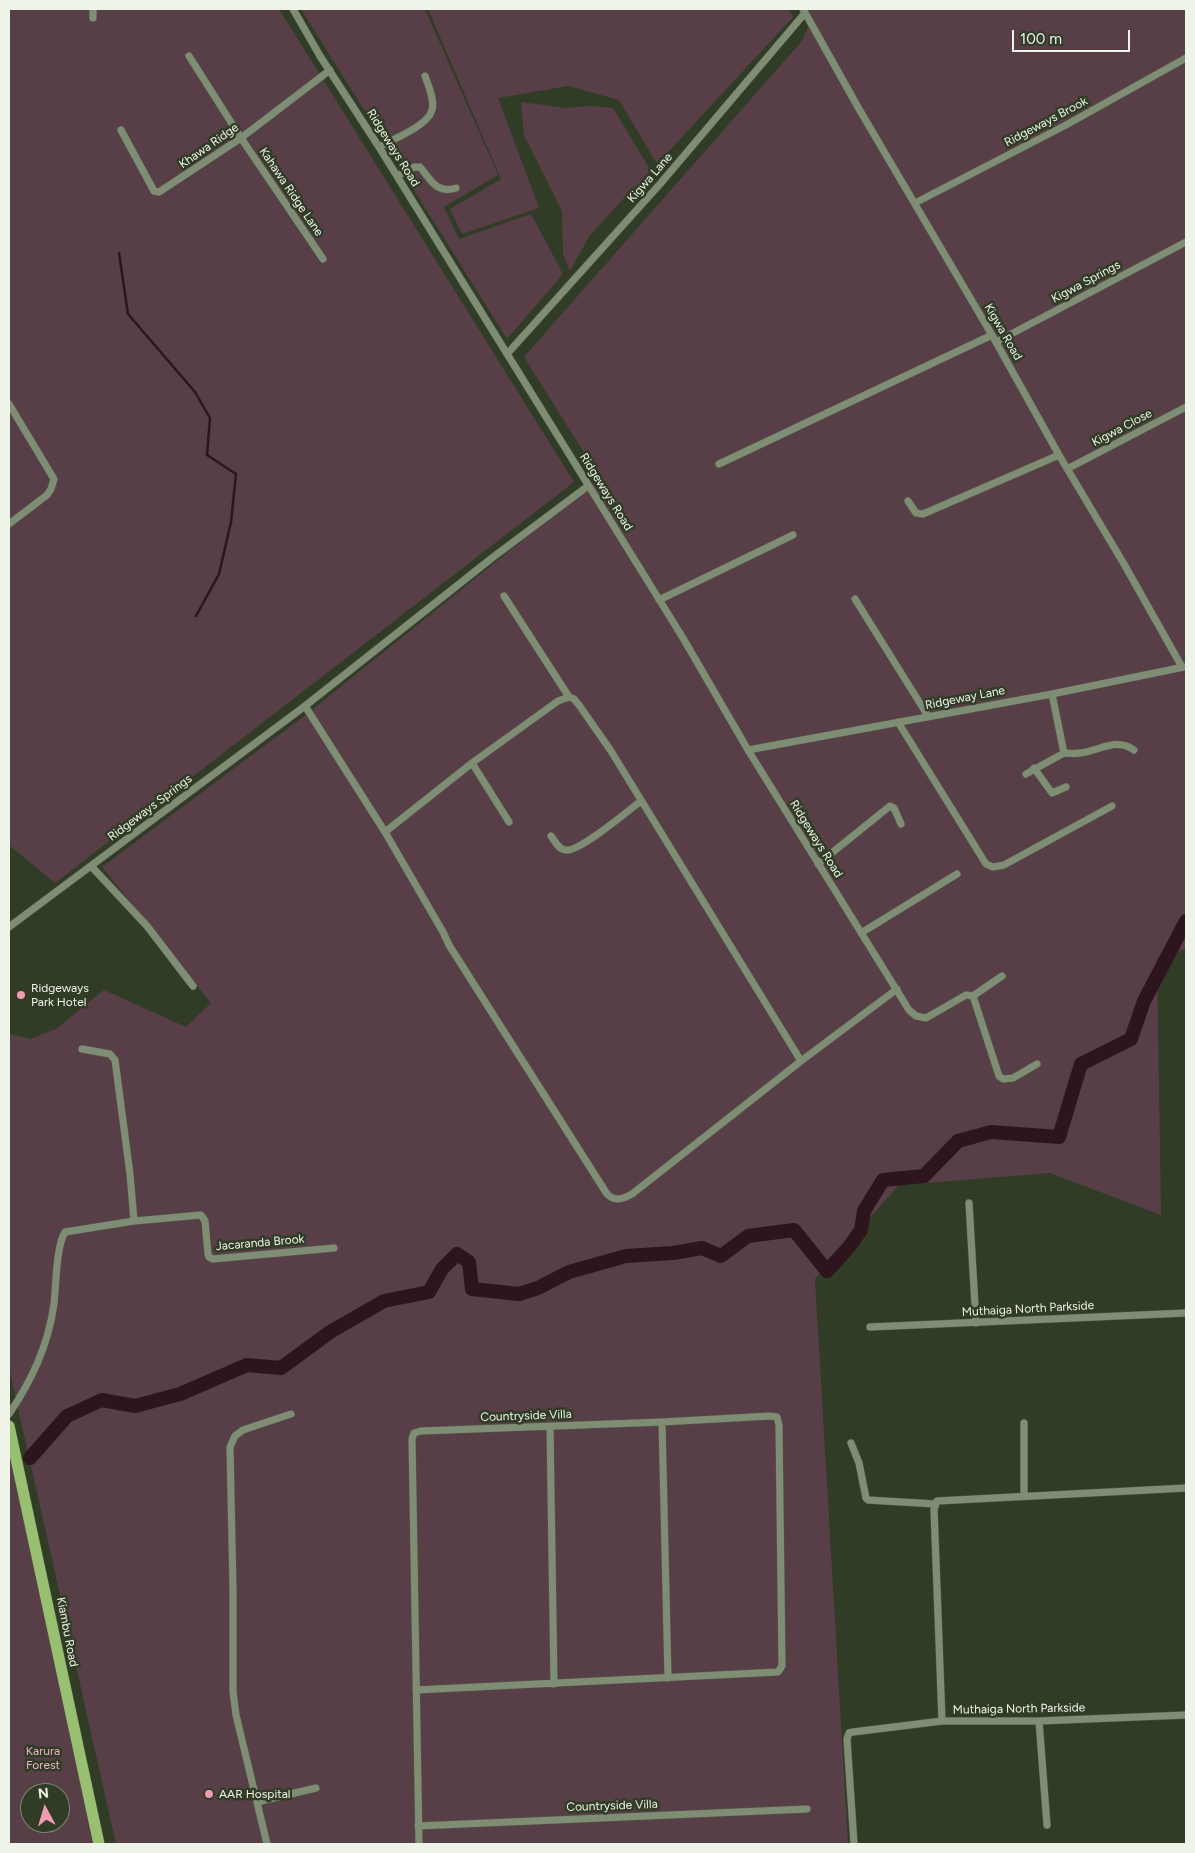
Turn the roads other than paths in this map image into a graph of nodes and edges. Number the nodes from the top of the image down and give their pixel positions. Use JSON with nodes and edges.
{"nodes":[{"id":1,"x":93,"y":9,"type":"edge"},
{"id":2,"x":293,"y":9,"type":"edge"},
{"id":3,"x":804,"y":11,"type":"edge"},
{"id":4,"x":93,"y":18,"type":"dead end"},
{"id":5,"x":189,"y":56,"type":"dead end"},
{"id":6,"x":1186,"y":58,"type":"edge"},
{"id":7,"x":330,"y":70,"type":"junction"},
{"id":8,"x":426,"y":76,"type":"dead end"},
{"id":9,"x":121,"y":130,"type":"dead end"},
{"id":10,"x":241,"y":138,"type":"junction"},
{"id":11,"x":379,"y":147,"type":"junction"},
{"id":12,"x":397,"y":176,"type":"junction"},
{"id":13,"x":456,"y":188,"type":"dead end"},
{"id":14,"x":915,"y":203,"type":"junction"},
{"id":15,"x":1186,"y":242,"type":"edge"},
{"id":16,"x":323,"y":259,"type":"dead end"},
{"id":17,"x":994,"y":338,"type":"junction"},
{"id":18,"x":507,"y":354,"type":"junction"},
{"id":19,"x":9,"y":404,"type":"edge"},
{"id":20,"x":1186,"y":407,"type":"edge"},
{"id":21,"x":1059,"y":455,"type":"junction"},
{"id":22,"x":719,"y":464,"type":"dead end"},
{"id":23,"x":1067,"y":469,"type":"junction"},
{"id":24,"x":588,"y":486,"type":"junction"},
{"id":25,"x":908,"y":501,"type":"dead end"},
{"id":26,"x":9,"y":524,"type":"edge"},
{"id":27,"x":793,"y":535,"type":"dead end"},
{"id":28,"x":504,"y":596,"type":"dead end"},
{"id":29,"x":855,"y":599,"type":"dead end"},
{"id":30,"x":660,"y":600,"type":"junction"},
{"id":31,"x":1184,"y":667,"type":"edge"},
{"id":32,"x":1052,"y":694,"type":"junction"},
{"id":33,"x":569,"y":698,"type":"junction"},
{"id":34,"x":305,"y":706,"type":"junction"},
{"id":35,"x":928,"y":716,"type":"junction"},
{"id":36,"x":898,"y":722,"type":"junction"},
{"id":37,"x":748,"y":750,"type":"junction"},
{"id":38,"x":1134,"y":750,"type":"dead end"},
{"id":39,"x":1064,"y":753,"type":"junction"},
{"id":40,"x":472,"y":763,"type":"junction"},
{"id":41,"x":1034,"y":768,"type":"junction"},
{"id":42,"x":1026,"y":774,"type":"dead end"},
{"id":43,"x":1066,"y":787,"type":"dead end"},
{"id":44,"x":641,"y":801,"type":"junction"},
{"id":45,"x":1112,"y":806,"type":"dead end"},
{"id":46,"x":508,"y":822,"type":"dead end"},
{"id":47,"x":901,"y":824,"type":"dead end"},
{"id":48,"x":385,"y":832,"type":"junction"},
{"id":49,"x":551,"y":836,"type":"dead end"},
{"id":50,"x":818,"y":864,"type":"junction"},
{"id":51,"x":91,"y":866,"type":"junction"},
{"id":52,"x":957,"y":874,"type":"dead end"},
{"id":53,"x":9,"y":927,"type":"edge"},
{"id":54,"x":862,"y":933,"type":"junction"},
{"id":55,"x":1002,"y":976,"type":"dead end"},
{"id":56,"x":193,"y":986,"type":"dead end"},
{"id":57,"x":897,"y":989,"type":"junction"},
{"id":58,"x":972,"y":996,"type":"junction"},
{"id":59,"x":82,"y":1048,"type":"dead end"},
{"id":60,"x":801,"y":1061,"type":"junction"},
{"id":61,"x":1037,"y":1064,"type":"dead end"},
{"id":62,"x":969,"y":1203,"type":"dead end"},
{"id":63,"x":134,"y":1221,"type":"junction"},
{"id":64,"x":334,"y":1248,"type":"dead end"},
{"id":65,"x":1186,"y":1313,"type":"edge"},
{"id":66,"x":976,"y":1323,"type":"junction"},
{"id":67,"x":870,"y":1327,"type":"dead end"},
{"id":68,"x":9,"y":1414,"type":"edge"},
{"id":69,"x":292,"y":1414,"type":"dead end"},
{"id":70,"x":662,"y":1422,"type":"junction"},
{"id":71,"x":1024,"y":1423,"type":"dead end"},
{"id":72,"x":9,"y":1426,"type":"edge"},
{"id":73,"x":550,"y":1426,"type":"junction"},
{"id":74,"x":851,"y":1443,"type":"dead end"},
{"id":75,"x":1186,"y":1488,"type":"edge"},
{"id":76,"x":1024,"y":1496,"type":"junction"},
{"id":77,"x":936,"y":1502,"type":"junction"},
{"id":78,"x":668,"y":1678,"type":"junction"},
{"id":79,"x":554,"y":1684,"type":"junction"},
{"id":80,"x":416,"y":1690,"type":"junction"},
{"id":81,"x":1186,"y":1715,"type":"edge"},
{"id":82,"x":942,"y":1721,"type":"junction"},
{"id":83,"x":1039,"y":1721,"type":"junction"},
{"id":84,"x":316,"y":1788,"type":"dead end"},
{"id":85,"x":257,"y":1802,"type":"junction"},
{"id":86,"x":807,"y":1809,"type":"dead end"},
{"id":87,"x":1047,"y":1825,"type":"dead end"},
{"id":88,"x":418,"y":1826,"type":"junction"},
{"id":89,"x":99,"y":1844,"type":"edge"},
{"id":90,"x":267,"y":1844,"type":"edge"},
{"id":91,"x":419,"y":1844,"type":"edge"},
{"id":92,"x":854,"y":1844,"type":"edge"}],
"edges":[{"from":1,"to":4,"type":"street"},
{"from":2,"to":7,"type":"street","name":"Ridgeways Road"},
{"from":3,"to":14,"type":"street","name":"Kigwa Road"},
{"from":3,"to":18,"type":"street","name":"Kigwa Lane"},
{"from":5,"to":10,"type":"street","name":"Kahawa Ridge Lane"},
{"from":6,"to":14,"type":"street","name":"Ridgeways Brook"},
{"from":7,"to":10,"type":"street","name":"Khawa Ridge"},
{"from":7,"to":11,"type":"street","name":"Ridgeways Road"},
{"from":8,"to":11,"type":"street"},
{"from":9,"to":10,"type":"street","name":"Khawa Ridge"},
{"from":10,"to":16,"type":"street","name":"Kahawa Ridge Lane"},
{"from":11,"to":12,"type":"street","name":"Ridgeways Road"},
{"from":12,"to":13,"type":"street"},
{"from":12,"to":18,"type":"street","name":"Ridgeways Road"},
{"from":14,"to":17,"type":"street","name":"Kigwa Road"},
{"from":15,"to":17,"type":"street","name":"Kigwa Springs"},
{"from":17,"to":21,"type":"street","name":"Kigwa Road"},
{"from":17,"to":22,"type":"street","name":"Kigwa Springs"},
{"from":18,"to":24,"type":"street","name":"Ridgeways Road"},
{"from":19,"to":26,"type":"street"},
{"from":20,"to":23,"type":"street","name":"Kigwa Close"},
{"from":21,"to":23,"type":"street","name":"Kigwa Road"},
{"from":21,"to":25,"type":"street"},
{"from":23,"to":31,"type":"street","name":"Kigwa Road"},
{"from":24,"to":30,"type":"street","name":"Ridgeways Road"},
{"from":24,"to":34,"type":"street","name":"Ridgeways Springs"},
{"from":27,"to":30,"type":"street"},
{"from":28,"to":33,"type":"street"},
{"from":29,"to":35,"type":"street"},
{"from":30,"to":37,"type":"street","name":"Ridgeways Road"},
{"from":31,"to":32,"type":"street","name":"Ridgeway Lane"},
{"from":32,"to":35,"type":"street","name":"Ridgeway Lane"},
{"from":32,"to":39,"type":"street"},
{"from":33,"to":40,"type":"street"},
{"from":33,"to":44,"type":"street"},
{"from":34,"to":48,"type":"street"},
{"from":34,"to":51,"type":"street","name":"Ridgeways Springs"},
{"from":35,"to":36,"type":"street","name":"Ridgeway Lane"},
{"from":36,"to":37,"type":"street","name":"Ridgeway Lane"},
{"from":36,"to":45,"type":"street"},
{"from":37,"to":50,"type":"street","name":"Ridgeways Road"},
{"from":38,"to":39,"type":"street"},
{"from":39,"to":41,"type":"street"},
{"from":40,"to":46,"type":"street"},
{"from":40,"to":48,"type":"street"},
{"from":41,"to":42,"type":"street"},
{"from":41,"to":43,"type":"street"},
{"from":44,"to":49,"type":"street"},
{"from":44,"to":60,"type":"street"},
{"from":47,"to":50,"type":"street"},
{"from":48,"to":60,"type":"street"},
{"from":50,"to":54,"type":"street","name":"Ridgeways Road"},
{"from":51,"to":53,"type":"street","name":"Ridgeways Springs"},
{"from":51,"to":56,"type":"street"},
{"from":52,"to":54,"type":"street"},
{"from":54,"to":57,"type":"street","name":"Ridgeways Road"},
{"from":55,"to":58,"type":"street"},
{"from":57,"to":58,"type":"street","name":"Ridgeways Road"},
{"from":57,"to":60,"type":"street"},
{"from":58,"to":61,"type":"street"},
{"from":59,"to":63,"type":"street"},
{"from":62,"to":66,"type":"street"},
{"from":63,"to":64,"type":"street","name":"Jacaranda Brook"},
{"from":63,"to":68,"type":"street","name":"Jacaranda Brook"},
{"from":65,"to":66,"type":"street","name":"Muthaiga North Parkside"},
{"from":66,"to":67,"type":"street","name":"Muthaiga North Parkside"},
{"from":69,"to":85,"type":"street"},
{"from":70,"to":73,"type":"street","name":"Countryside Villa"},
{"from":70,"to":78,"type":"street"},
{"from":70,"to":78,"type":"street","name":"Countryside Villa"},
{"from":71,"to":76,"type":"street"},
{"from":72,"to":89,"type":"highway","name":"Kiambu Road"},
{"from":73,"to":79,"type":"street"},
{"from":73,"to":80,"type":"street","name":"Countryside Villa"},
{"from":74,"to":77,"type":"street"},
{"from":75,"to":76,"type":"street"},
{"from":76,"to":77,"type":"street"},
{"from":77,"to":82,"type":"street"},
{"from":78,"to":79,"type":"street"},
{"from":79,"to":80,"type":"street"},
{"from":80,"to":88,"type":"street","name":"Countryside Villa"},
{"from":81,"to":83,"type":"street","name":"Muthaiga North Parkside"},
{"from":82,"to":83,"type":"street","name":"Muthaiga North Parkside"},
{"from":82,"to":92,"type":"street","name":"Muthaiga North Parkside"},
{"from":83,"to":87,"type":"street"},
{"from":84,"to":85,"type":"street"},
{"from":85,"to":90,"type":"street"},
{"from":86,"to":88,"type":"street","name":"Countryside Villa"},
{"from":88,"to":91,"type":"street","name":"Countryside Villa"}]}
